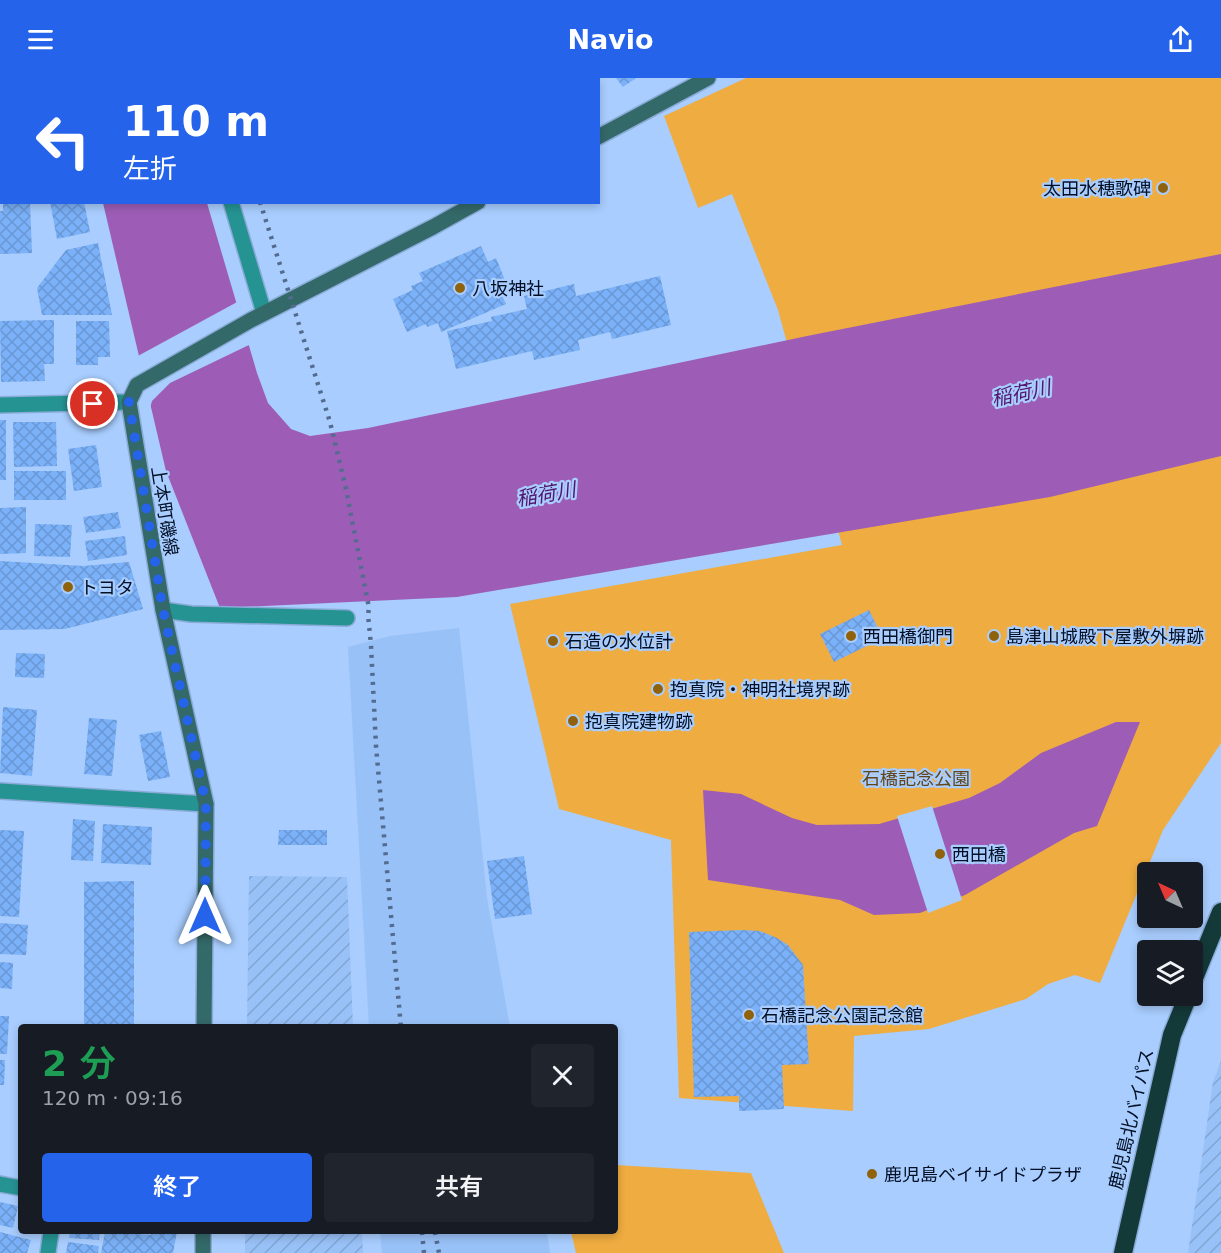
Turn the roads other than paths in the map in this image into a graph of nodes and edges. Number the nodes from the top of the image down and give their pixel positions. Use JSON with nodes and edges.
{"nodes":[{"id":1,"x":708,"y":78,"type":"edge"},
{"id":2,"x":600,"y":135,"type":"edge"},
{"id":3,"x":231,"y":204,"type":"edge"},
{"id":4,"x":474,"y":204,"type":"edge"},
{"id":5,"x":257,"y":316,"type":"junction"},
{"id":6,"x":129,"y":402,"type":"junction"},
{"id":7,"x":0,"y":405,"type":"edge"},
{"id":8,"x":163,"y":610,"type":"junction"},
{"id":9,"x":347,"y":618,"type":"dead end"},
{"id":10,"x":0,"y":791,"type":"edge"},
{"id":11,"x":206,"y":804,"type":"junction"},
{"id":12,"x":1221,"y":912,"type":"edge"},
{"id":13,"x":1203,"y":956,"type":"edge"},
{"id":14,"x":1184,"y":1006,"type":"edge"},
{"id":15,"x":204,"y":1024,"type":"edge"},
{"id":16,"x":0,"y":1184,"type":"edge"},
{"id":17,"x":18,"y":1187,"type":"edge"},
{"id":18,"x":51,"y":1234,"type":"edge"},
{"id":19,"x":203,"y":1234,"type":"edge"},
{"id":20,"x":48,"y":1253,"type":"edge"},
{"id":21,"x":203,"y":1253,"type":"edge"},
{"id":22,"x":1123,"y":1253,"type":"edge"}],
"edges":[{"from":1,"to":2,"type":"street"},
{"from":3,"to":5,"type":"street"},
{"from":4,"to":5,"type":"street"},
{"from":5,"to":6,"type":"street"},
{"from":6,"to":7,"type":"street"},
{"from":6,"to":8,"type":"street","name":"上本町磯線"},
{"from":8,"to":9,"type":"street"},
{"from":8,"to":11,"type":"street","name":"上本町磯線"},
{"from":10,"to":11,"type":"street"},
{"from":11,"to":15,"type":"street","name":"上本町磯線"},
{"from":12,"to":13,"type":"highway"},
{"from":14,"to":22,"type":"highway","name":"鹿児島北バイパス"},
{"from":16,"to":17,"type":"street"},
{"from":18,"to":20,"type":"street"},
{"from":19,"to":21,"type":"street"}]}
